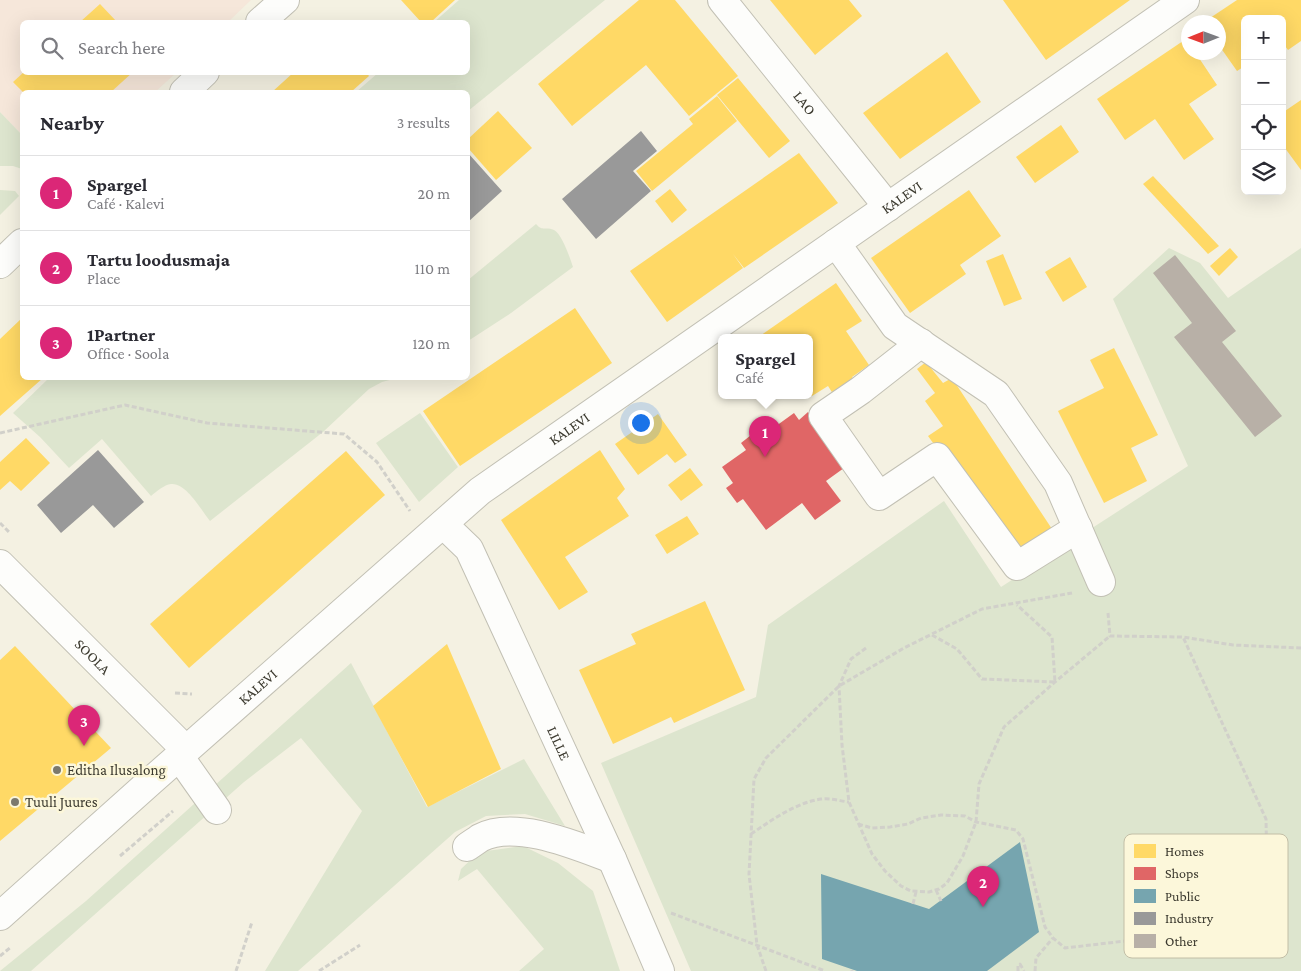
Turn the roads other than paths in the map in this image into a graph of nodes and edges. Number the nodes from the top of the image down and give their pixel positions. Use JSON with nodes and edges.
{"nodes":[{"id":1,"x":285,"y":0,"type":"edge"},
{"id":2,"x":722,"y":0,"type":"edge"},
{"id":3,"x":1185,"y":0,"type":"edge"},
{"id":4,"x":262,"y":20,"type":"edge"},
{"id":5,"x":202,"y":75,"type":"edge"},
{"id":6,"x":186,"y":90,"type":"edge"},
{"id":7,"x":888,"y":207,"type":"junction"},
{"id":8,"x":836,"y":243,"type":"junction"},
{"id":9,"x":20,"y":245,"type":"edge"},
{"id":10,"x":0,"y":264,"type":"edge"},
{"id":11,"x":921,"y":344,"type":"junction"},
{"id":12,"x":443,"y":524,"type":"junction"},
{"id":13,"x":1078,"y":528,"type":"junction"},
{"id":14,"x":0,"y":564,"type":"edge"},
{"id":15,"x":1103,"y":586,"type":"road end"},
{"id":16,"x":183,"y":753,"type":"junction"},
{"id":17,"x":217,"y":810,"type":"dead end"},
{"id":18,"x":467,"y":847,"type":"dead end"},
{"id":19,"x":612,"y":859,"type":"junction"},
{"id":20,"x":0,"y":916,"type":"edge"},
{"id":21,"x":660,"y":971,"type":"edge"}],
"edges":[{"from":1,"to":4,"type":"street"},
{"from":2,"to":7,"type":"street","name":"LAO"},
{"from":3,"to":7,"type":"street","name":"KALEVI"},
{"from":5,"to":6,"type":"street"},
{"from":7,"to":8,"type":"street","name":"KALEVI"},
{"from":8,"to":11,"type":"street"},
{"from":8,"to":12,"type":"street","name":"KALEVI"},
{"from":9,"to":10,"type":"street"},
{"from":11,"to":13,"type":"street"},
{"from":11,"to":13,"type":"street"},
{"from":12,"to":16,"type":"street","name":"KALEVI"},
{"from":12,"to":19,"type":"street","name":"LILLE"},
{"from":13,"to":15,"type":"street"},
{"from":14,"to":16,"type":"street","name":"SOOLA"},
{"from":16,"to":17,"type":"street","name":"SOOLA"},
{"from":16,"to":20,"type":"street","name":"KALEVI"},
{"from":18,"to":19,"type":"street"},
{"from":19,"to":21,"type":"street","name":"LILLE"}]}
